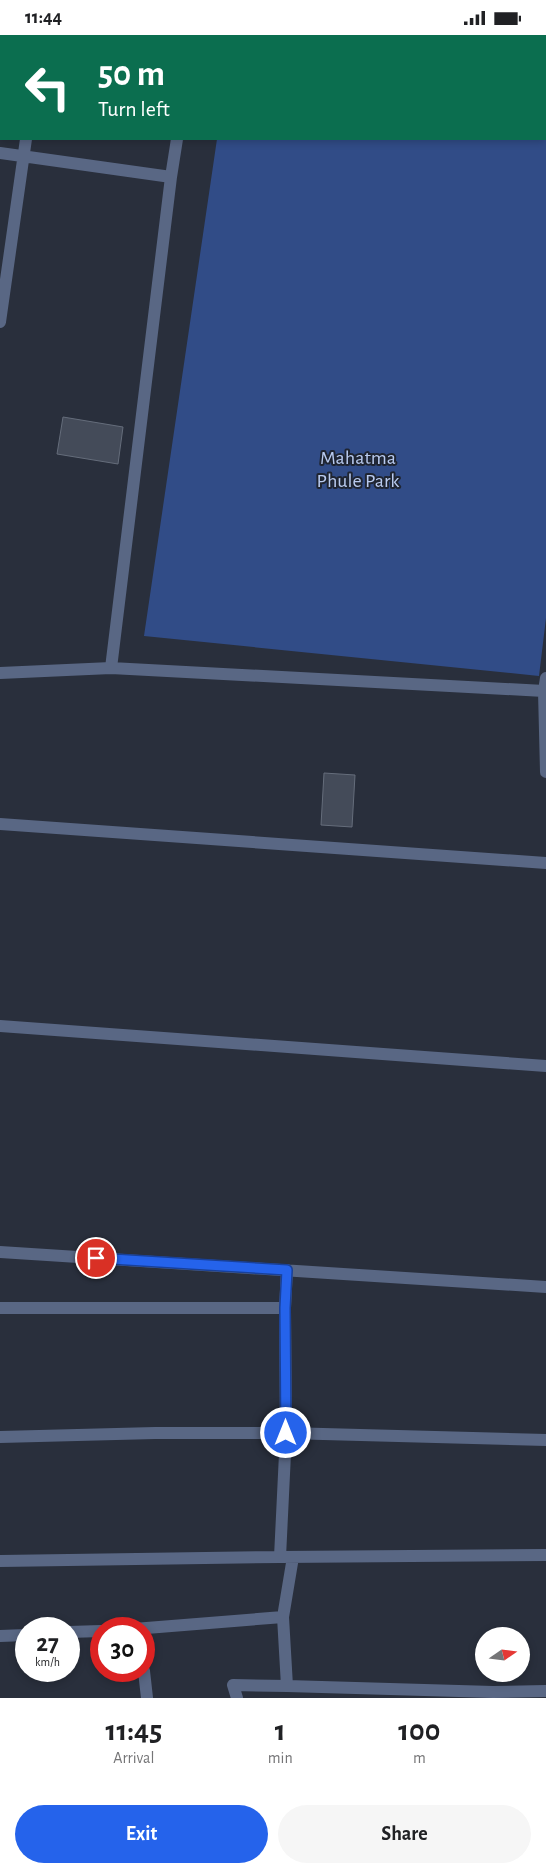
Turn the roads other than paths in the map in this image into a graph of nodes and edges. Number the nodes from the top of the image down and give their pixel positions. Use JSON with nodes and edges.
{"nodes":[{"id":1,"x":26,"y":140,"type":"edge"},
{"id":2,"x":177,"y":140,"type":"edge"},
{"id":3,"x":0,"y":153,"type":"edge"},
{"id":4,"x":24,"y":156,"type":"junction"},
{"id":5,"x":171,"y":177,"type":"junction"},
{"id":6,"x":0,"y":322,"type":"edge"},
{"id":7,"x":111,"y":668,"type":"junction"},
{"id":8,"x":0,"y":673,"type":"edge"},
{"id":9,"x":546,"y":678,"type":"edge"},
{"id":10,"x":544,"y":691,"type":"junction"},
{"id":11,"x":546,"y":773,"type":"edge"},
{"id":12,"x":0,"y":824,"type":"edge"},
{"id":13,"x":546,"y":863,"type":"edge"},
{"id":14,"x":0,"y":1026,"type":"edge"},
{"id":15,"x":546,"y":1066,"type":"edge"},
{"id":16,"x":0,"y":1252,"type":"edge"},
{"id":17,"x":287,"y":1270,"type":"junction"},
{"id":18,"x":546,"y":1287,"type":"edge"},
{"id":19,"x":0,"y":1308,"type":"edge"},
{"id":20,"x":285,"y":1308,"type":"junction"},
{"id":21,"x":286,"y":1433,"type":"junction"},
{"id":22,"x":0,"y":1437,"type":"edge"},
{"id":23,"x":546,"y":1440,"type":"edge"},
{"id":24,"x":546,"y":1555,"type":"edge"},
{"id":25,"x":287,"y":1557,"type":"junction"},
{"id":26,"x":0,"y":1561,"type":"edge"},
{"id":27,"x":283,"y":1617,"type":"junction"},
{"id":28,"x":155,"y":1628,"type":"edge"},
{"id":29,"x":15,"y":1635,"type":"edge"},
{"id":30,"x":0,"y":1636,"type":"edge"},
{"id":31,"x":145,"y":1682,"type":"edge"},
{"id":32,"x":287,"y":1686,"type":"junction"},
{"id":33,"x":546,"y":1691,"type":"edge"},
{"id":34,"x":146,"y":1698,"type":"edge"},
{"id":35,"x":237,"y":1698,"type":"edge"}],
"edges":[{"from":1,"to":4,"type":"street"},
{"from":2,"to":5,"type":"street"},
{"from":3,"to":4,"type":"street"},
{"from":4,"to":5,"type":"street"},
{"from":4,"to":6,"type":"street"},
{"from":5,"to":7,"type":"street"},
{"from":7,"to":8,"type":"street"},
{"from":7,"to":10,"type":"street"},
{"from":9,"to":10,"type":"street"},
{"from":10,"to":11,"type":"street"},
{"from":12,"to":13,"type":"street"},
{"from":14,"to":15,"type":"street"},
{"from":16,"to":17,"type":"street"},
{"from":17,"to":18,"type":"street"},
{"from":17,"to":20,"type":"street"},
{"from":19,"to":20,"type":"street"},
{"from":20,"to":21,"type":"street"},
{"from":21,"to":22,"type":"street"},
{"from":21,"to":23,"type":"street"},
{"from":21,"to":25,"type":"street"},
{"from":24,"to":25,"type":"street"},
{"from":25,"to":26,"type":"street"},
{"from":25,"to":27,"type":"street"},
{"from":27,"to":28,"type":"street"},
{"from":27,"to":32,"type":"street"},
{"from":29,"to":30,"type":"street"},
{"from":31,"to":34,"type":"street"},
{"from":32,"to":33,"type":"street"},
{"from":32,"to":35,"type":"street"}]}
